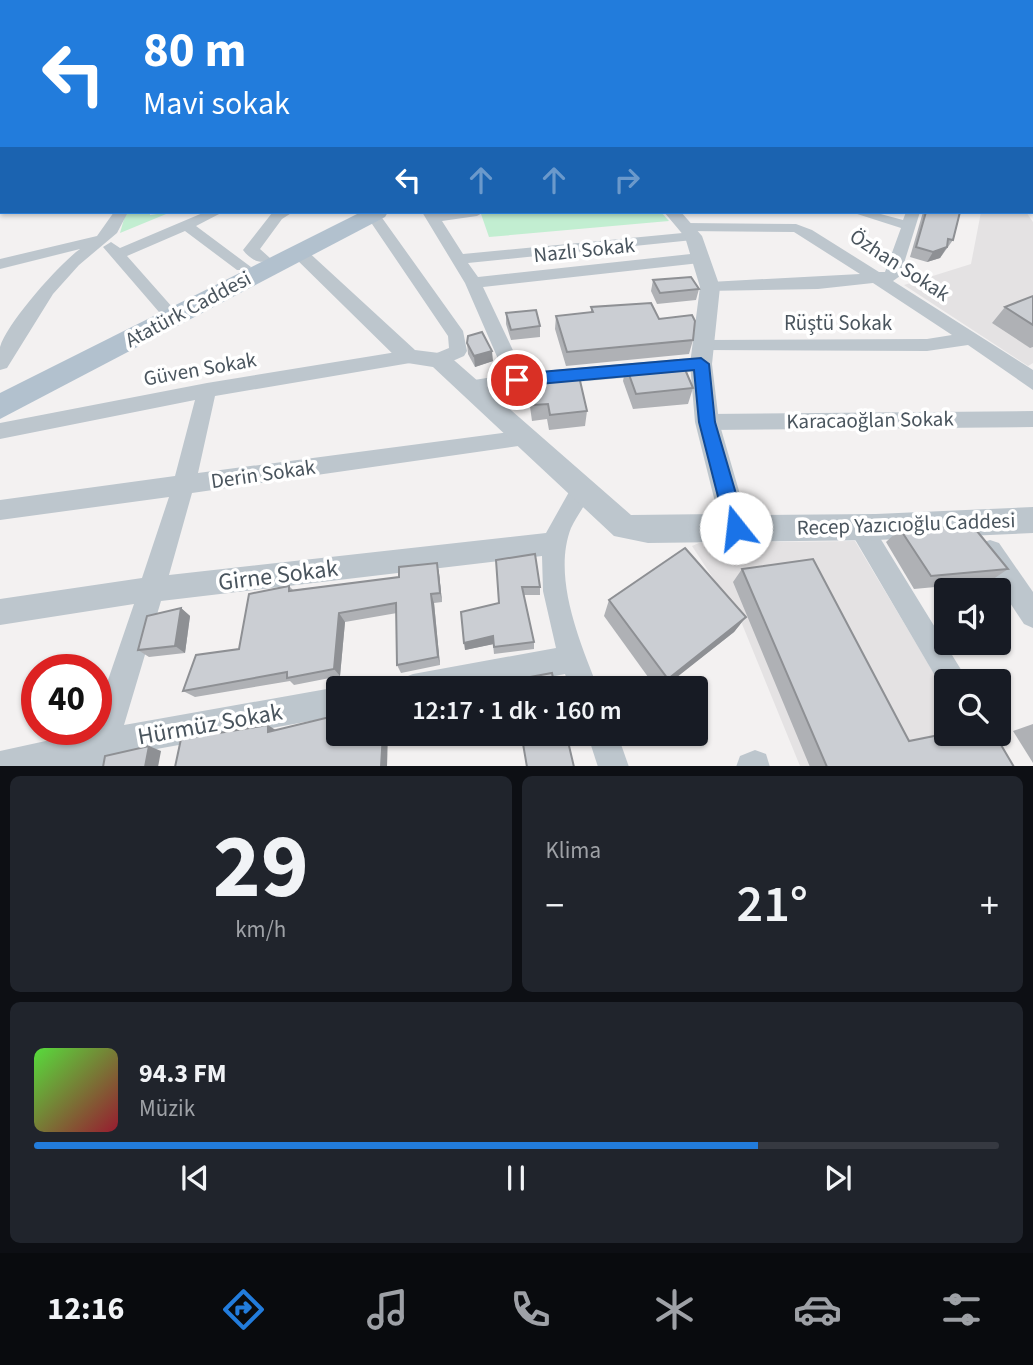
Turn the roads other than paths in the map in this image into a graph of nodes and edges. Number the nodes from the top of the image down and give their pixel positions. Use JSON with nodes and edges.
{"nodes":[{"id":1,"x":120,"y":214,"type":"edge"},
{"id":2,"x":211,"y":214,"type":"edge"},
{"id":3,"x":282,"y":214,"type":"edge"},
{"id":4,"x":365,"y":214,"type":"edge"},
{"id":5,"x":365,"y":214,"type":"edge"},
{"id":6,"x":369,"y":214,"type":"edge"},
{"id":7,"x":873,"y":214,"type":"edge"},
{"id":8,"x":431,"y":215,"type":"edge"},
{"id":9,"x":912,"y":219,"type":"edge"},
{"id":10,"x":186,"y":225,"type":"junction"},
{"id":11,"x":683,"y":225,"type":"edge"},
{"id":12,"x":103,"y":239,"type":"junction"},
{"id":13,"x":298,"y":252,"type":"junction"},
{"id":14,"x":117,"y":255,"type":"junction"},
{"id":15,"x":701,"y":258,"type":"junction"},
{"id":16,"x":459,"y":259,"type":"junction"},
{"id":17,"x":252,"y":262,"type":"junction"},
{"id":18,"x":0,"y":264,"type":"edge"},
{"id":19,"x":878,"y":278,"type":"junction"},
{"id":20,"x":473,"y":283,"type":"junction"},
{"id":21,"x":710,"y":287,"type":"junction"},
{"id":22,"x":164,"y":308,"type":"junction"},
{"id":23,"x":970,"y":339,"type":"junction"},
{"id":24,"x":704,"y":355,"type":"junction"},
{"id":25,"x":410,"y":357,"type":"junction"},
{"id":26,"x":439,"y":360,"type":"junction"},
{"id":27,"x":0,"y":363,"type":"edge"},
{"id":28,"x":1032,"y":379,"type":"edge"},
{"id":29,"x":517,"y":380,"type":"junction"},
{"id":30,"x":469,"y":387,"type":"junction"},
{"id":31,"x":207,"y":390,"type":"junction"},
{"id":32,"x":0,"y":392,"type":"edge"},
{"id":33,"x":0,"y":407,"type":"edge"},
{"id":34,"x":1033,"y":419,"type":"edge"},
{"id":35,"x":707,"y":422,"type":"junction"},
{"id":36,"x":0,"y":431,"type":"edge"},
{"id":37,"x":525,"y":438,"type":"junction"},
{"id":38,"x":184,"y":484,"type":"junction"},
{"id":39,"x":582,"y":490,"type":"junction"},
{"id":40,"x":0,"y":510,"type":"edge"},
{"id":41,"x":1033,"y":520,"type":"edge"},
{"id":42,"x":972,"y":524,"type":"junction"},
{"id":43,"x":736,"y":528,"type":"junction"},
{"id":44,"x":861,"y":528,"type":"junction"},
{"id":45,"x":557,"y":543,"type":"junction"},
{"id":46,"x":152,"y":589,"type":"junction"},
{"id":47,"x":0,"y":612,"type":"edge"},
{"id":48,"x":1033,"y":615,"type":"edge"},
{"id":49,"x":573,"y":659,"type":"junction"},
{"id":50,"x":947,"y":669,"type":"edge"},
{"id":51,"x":479,"y":676,"type":"edge"},
{"id":52,"x":579,"y":676,"type":"edge"},
{"id":53,"x":326,"y":704,"type":"edge"},
{"id":54,"x":607,"y":746,"type":"edge"},
{"id":55,"x":93,"y":756,"type":"edge"},
{"id":56,"x":0,"y":766,"type":"edge"},
{"id":57,"x":614,"y":766,"type":"edge"}],
"edges":[{"from":1,"to":12,"type":"street"},
{"from":2,"to":10,"type":"street"},
{"from":3,"to":17,"type":"street"},
{"from":4,"to":17,"type":"main road"},
{"from":5,"to":13,"type":"main road","name":"Atatürk Caddesi"},
{"from":6,"to":26,"type":"street"},
{"from":7,"to":9,"type":"street"},
{"from":8,"to":16,"type":"street"},
{"from":9,"to":19,"type":"street"},
{"from":10,"to":14,"type":"street"},
{"from":10,"to":17,"type":"street"},
{"from":11,"to":15,"type":"street"},
{"from":11,"to":16,"type":"street","name":"Özhan Sokak"},
{"from":11,"to":19,"type":"street","name":"Özhan Sokak"},
{"from":12,"to":14,"type":"street"},
{"from":12,"to":18,"type":"street"},
{"from":12,"to":27,"type":"street"},
{"from":13,"to":25,"type":"street"},
{"from":13,"to":33,"type":"main road","name":"Atatürk Caddesi"},
{"from":14,"to":22,"type":"street"},
{"from":15,"to":20,"type":"street","name":"Nazlı Sokak"},
{"from":15,"to":21,"type":"street"},
{"from":16,"to":20,"type":"street"},
{"from":17,"to":22,"type":"main road"},
{"from":19,"to":21,"type":"street"},
{"from":19,"to":23,"type":"street","name":"Özhan Sokak"},
{"from":20,"to":29,"type":"street"},
{"from":21,"to":24,"type":"street"},
{"from":22,"to":32,"type":"main road"},
{"from":23,"to":24,"type":"street","name":"Rüştü Sokak"},
{"from":23,"to":28,"type":"street","name":"Özhan Sokak"},
{"from":24,"to":29,"type":"street","name":"Rüştü Sokak"},
{"from":24,"to":35,"type":"street"},
{"from":25,"to":26,"type":"street"},
{"from":25,"to":31,"type":"street","name":"Güven Sokak"},
{"from":26,"to":30,"type":"street","name":"Recep Yazıcıoğlu Caddesi"},
{"from":29,"to":30,"type":"street","name":"Rüştü Sokak"},
{"from":30,"to":37,"type":"street","name":"Recep Yazıcıoğlu Caddesi"},
{"from":31,"to":36,"type":"street","name":"Güven Sokak"},
{"from":31,"to":38,"type":"street"},
{"from":34,"to":35,"type":"street","name":"Karacaoğlan Sokak"},
{"from":35,"to":43,"type":"street"},
{"from":37,"to":38,"type":"street","name":"Derin Sokak"},
{"from":37,"to":39,"type":"street","name":"Recep Yazıcıoğlu Caddesi"},
{"from":38,"to":40,"type":"street","name":"Derin Sokak"},
{"from":38,"to":46,"type":"street"},
{"from":39,"to":43,"type":"street","name":"Recep Yazıcıoğlu Caddesi"},
{"from":39,"to":45,"type":"street"},
{"from":41,"to":42,"type":"street","name":"Recep Yazıcıoğlu Caddesi"},
{"from":42,"to":44,"type":"street","name":"Recep Yazıcıoğlu Caddesi"},
{"from":42,"to":48,"type":"street"},
{"from":43,"to":44,"type":"street","name":"Recep Yazıcıoğlu Caddesi"},
{"from":44,"to":50,"type":"street"},
{"from":45,"to":46,"type":"street","name":"Girne Sokak"},
{"from":45,"to":49,"type":"street"},
{"from":46,"to":47,"type":"street","name":"Girne Sokak"},
{"from":46,"to":55,"type":"street"},
{"from":49,"to":51,"type":"street"},
{"from":49,"to":52,"type":"street"},
{"from":53,"to":55,"type":"street","name":"Hürmüz Sokak"},
{"from":54,"to":57,"type":"street"},
{"from":55,"to":56,"type":"street","name":"Hürmüz Sokak"}]}
